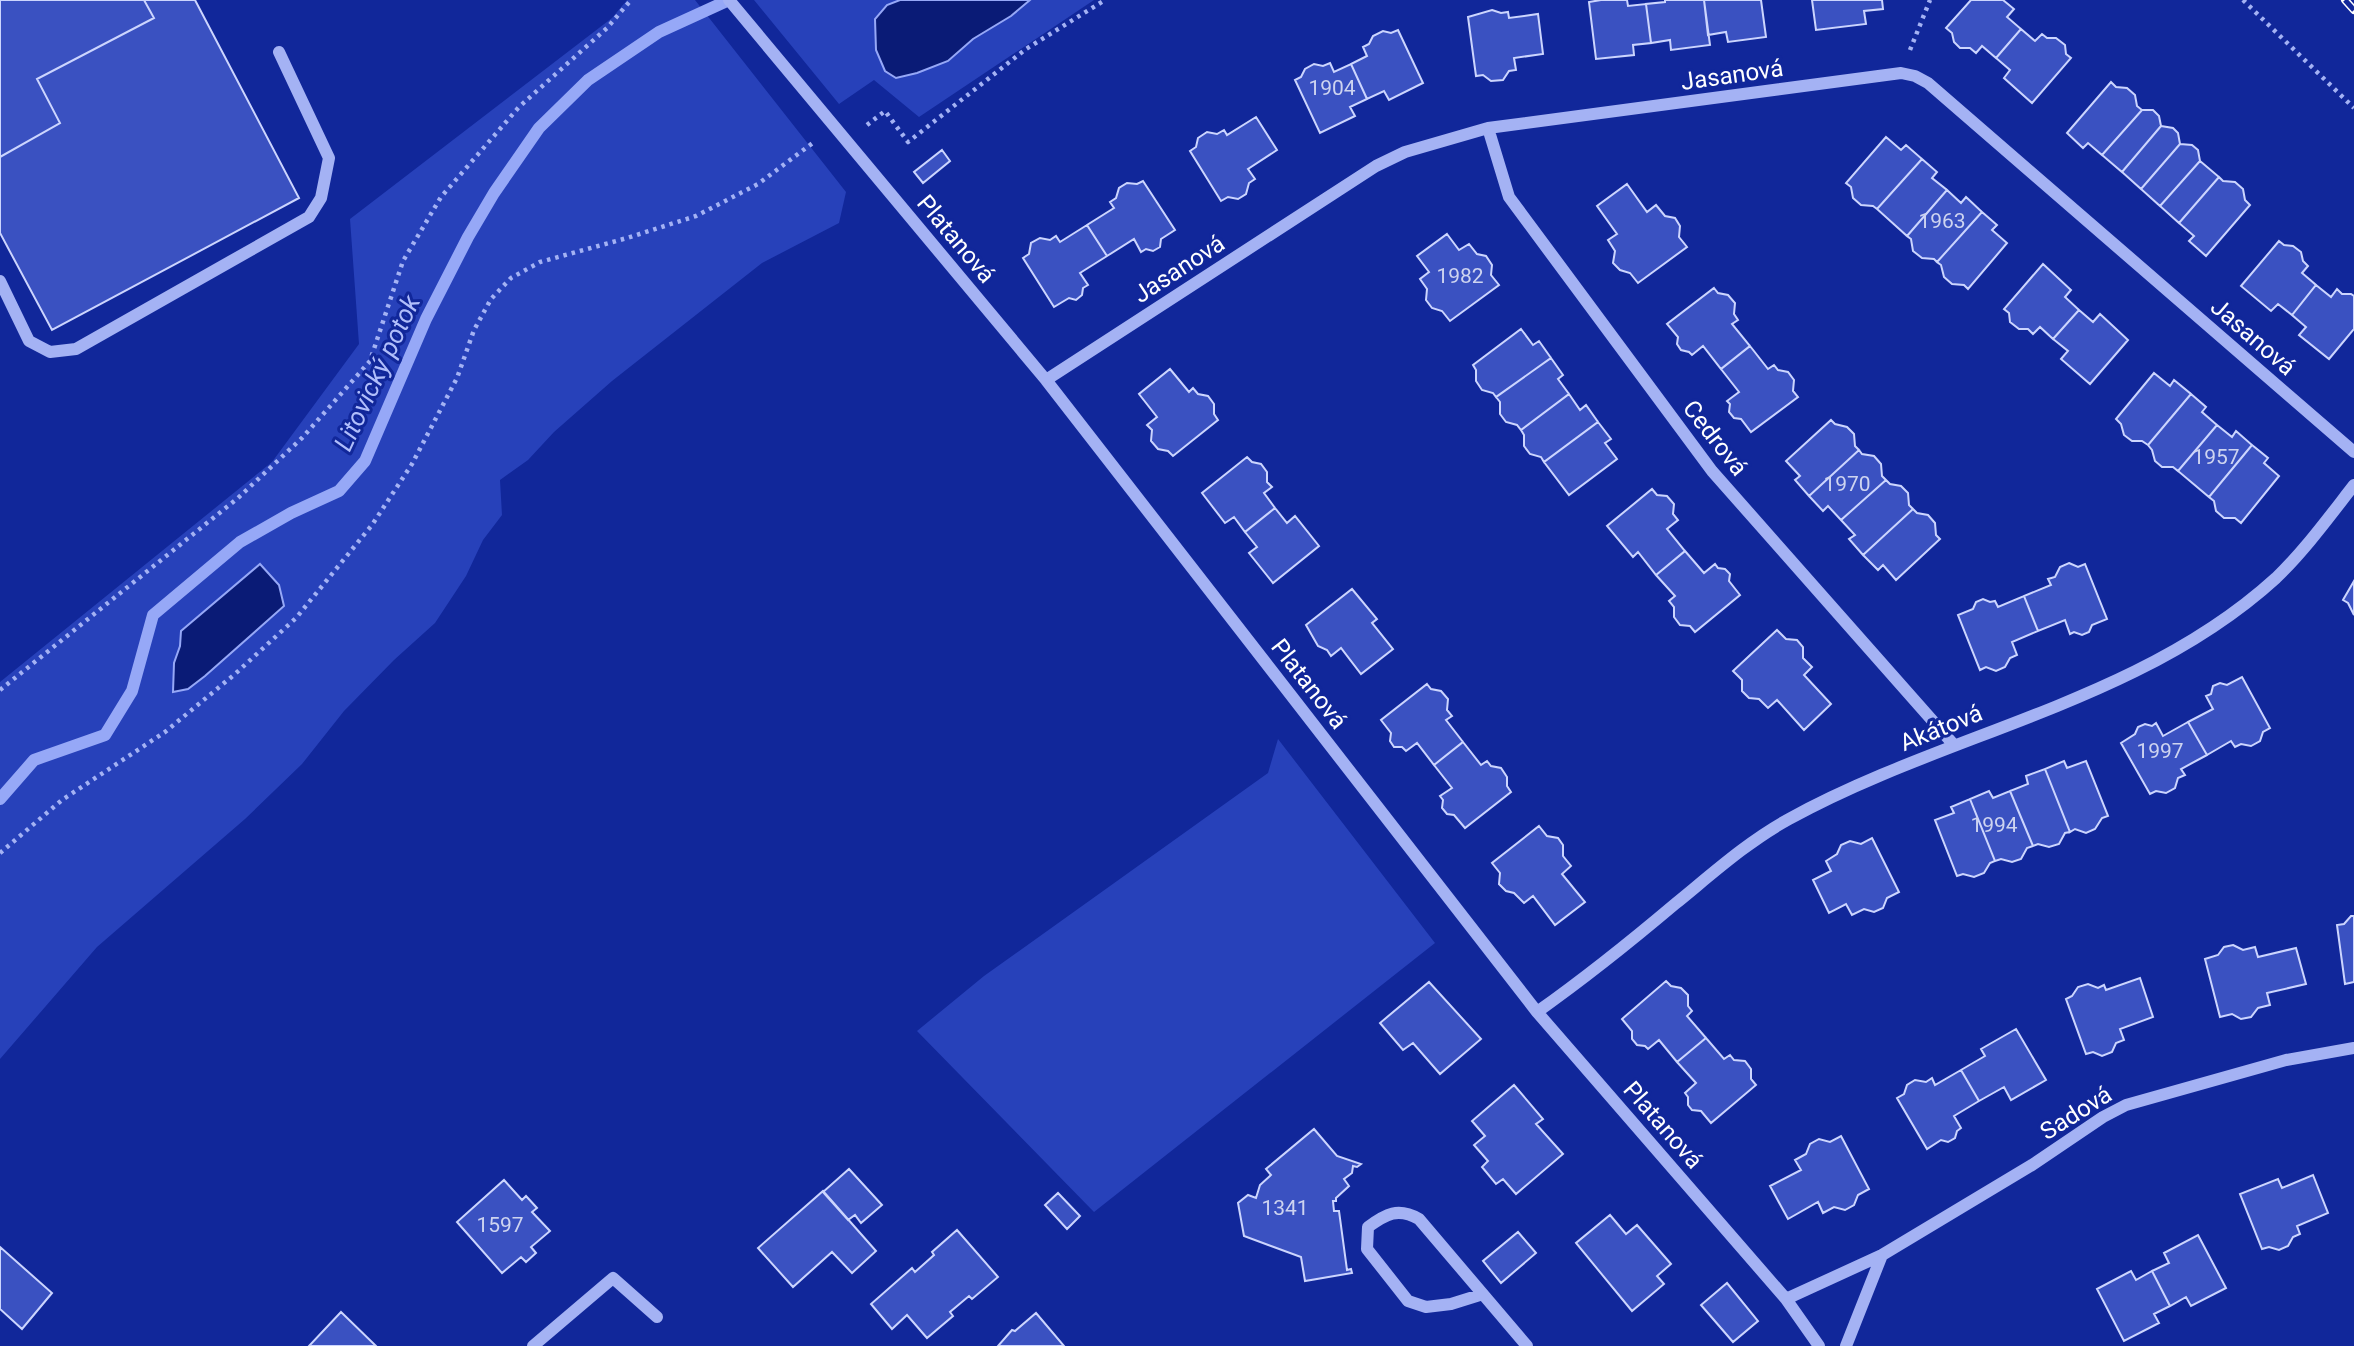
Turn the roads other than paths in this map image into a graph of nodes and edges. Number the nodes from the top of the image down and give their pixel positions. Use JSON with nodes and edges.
{"nodes":[{"id":1,"x":729,"y":0,"type":"edge"},
{"id":2,"x":279,"y":52,"type":"dead end"},
{"id":3,"x":1488,"y":128,"type":"junction"},
{"id":4,"x":0,"y":281,"type":"edge"},
{"id":5,"x":1046,"y":380,"type":"junction"},
{"id":6,"x":2354,"y":452,"type":"edge"},
{"id":7,"x":2354,"y":485,"type":"edge"},
{"id":8,"x":1954,"y":745,"type":"junction"},
{"id":9,"x":1537,"y":1012,"type":"junction"},
{"id":10,"x":2354,"y":1048,"type":"edge"},
{"id":11,"x":1882,"y":1255,"type":"junction"},
{"id":12,"x":1483,"y":1294,"type":"junction"},
{"id":13,"x":1786,"y":1299,"type":"junction"},
{"id":14,"x":657,"y":1317,"type":"dead end"},
{"id":15,"x":533,"y":1346,"type":"edge"},
{"id":16,"x":1527,"y":1346,"type":"edge"},
{"id":17,"x":1819,"y":1346,"type":"edge"},
{"id":18,"x":1846,"y":1346,"type":"edge"}],
"edges":[{"from":1,"to":5,"type":"street","name":"Platanová"},
{"from":2,"to":4,"type":"street"},
{"from":3,"to":5,"type":"street","name":"Jasanová"},
{"from":3,"to":6,"type":"street","name":"Jasanová"},
{"from":3,"to":8,"type":"street","name":"Cedrová"},
{"from":5,"to":9,"type":"street","name":"Platanová"},
{"from":7,"to":8,"type":"street","name":"Akátová"},
{"from":8,"to":9,"type":"street","name":"Akátová"},
{"from":9,"to":13,"type":"street","name":"Platanová"},
{"from":10,"to":11,"type":"street","name":"Sadová"},
{"from":11,"to":13,"type":"street","name":"Sadová"},
{"from":11,"to":18,"type":"street"},
{"from":12,"to":12,"type":"street"},
{"from":12,"to":16,"type":"street"},
{"from":13,"to":17,"type":"street","name":"Platanová"},
{"from":14,"to":15,"type":"street"}]}
